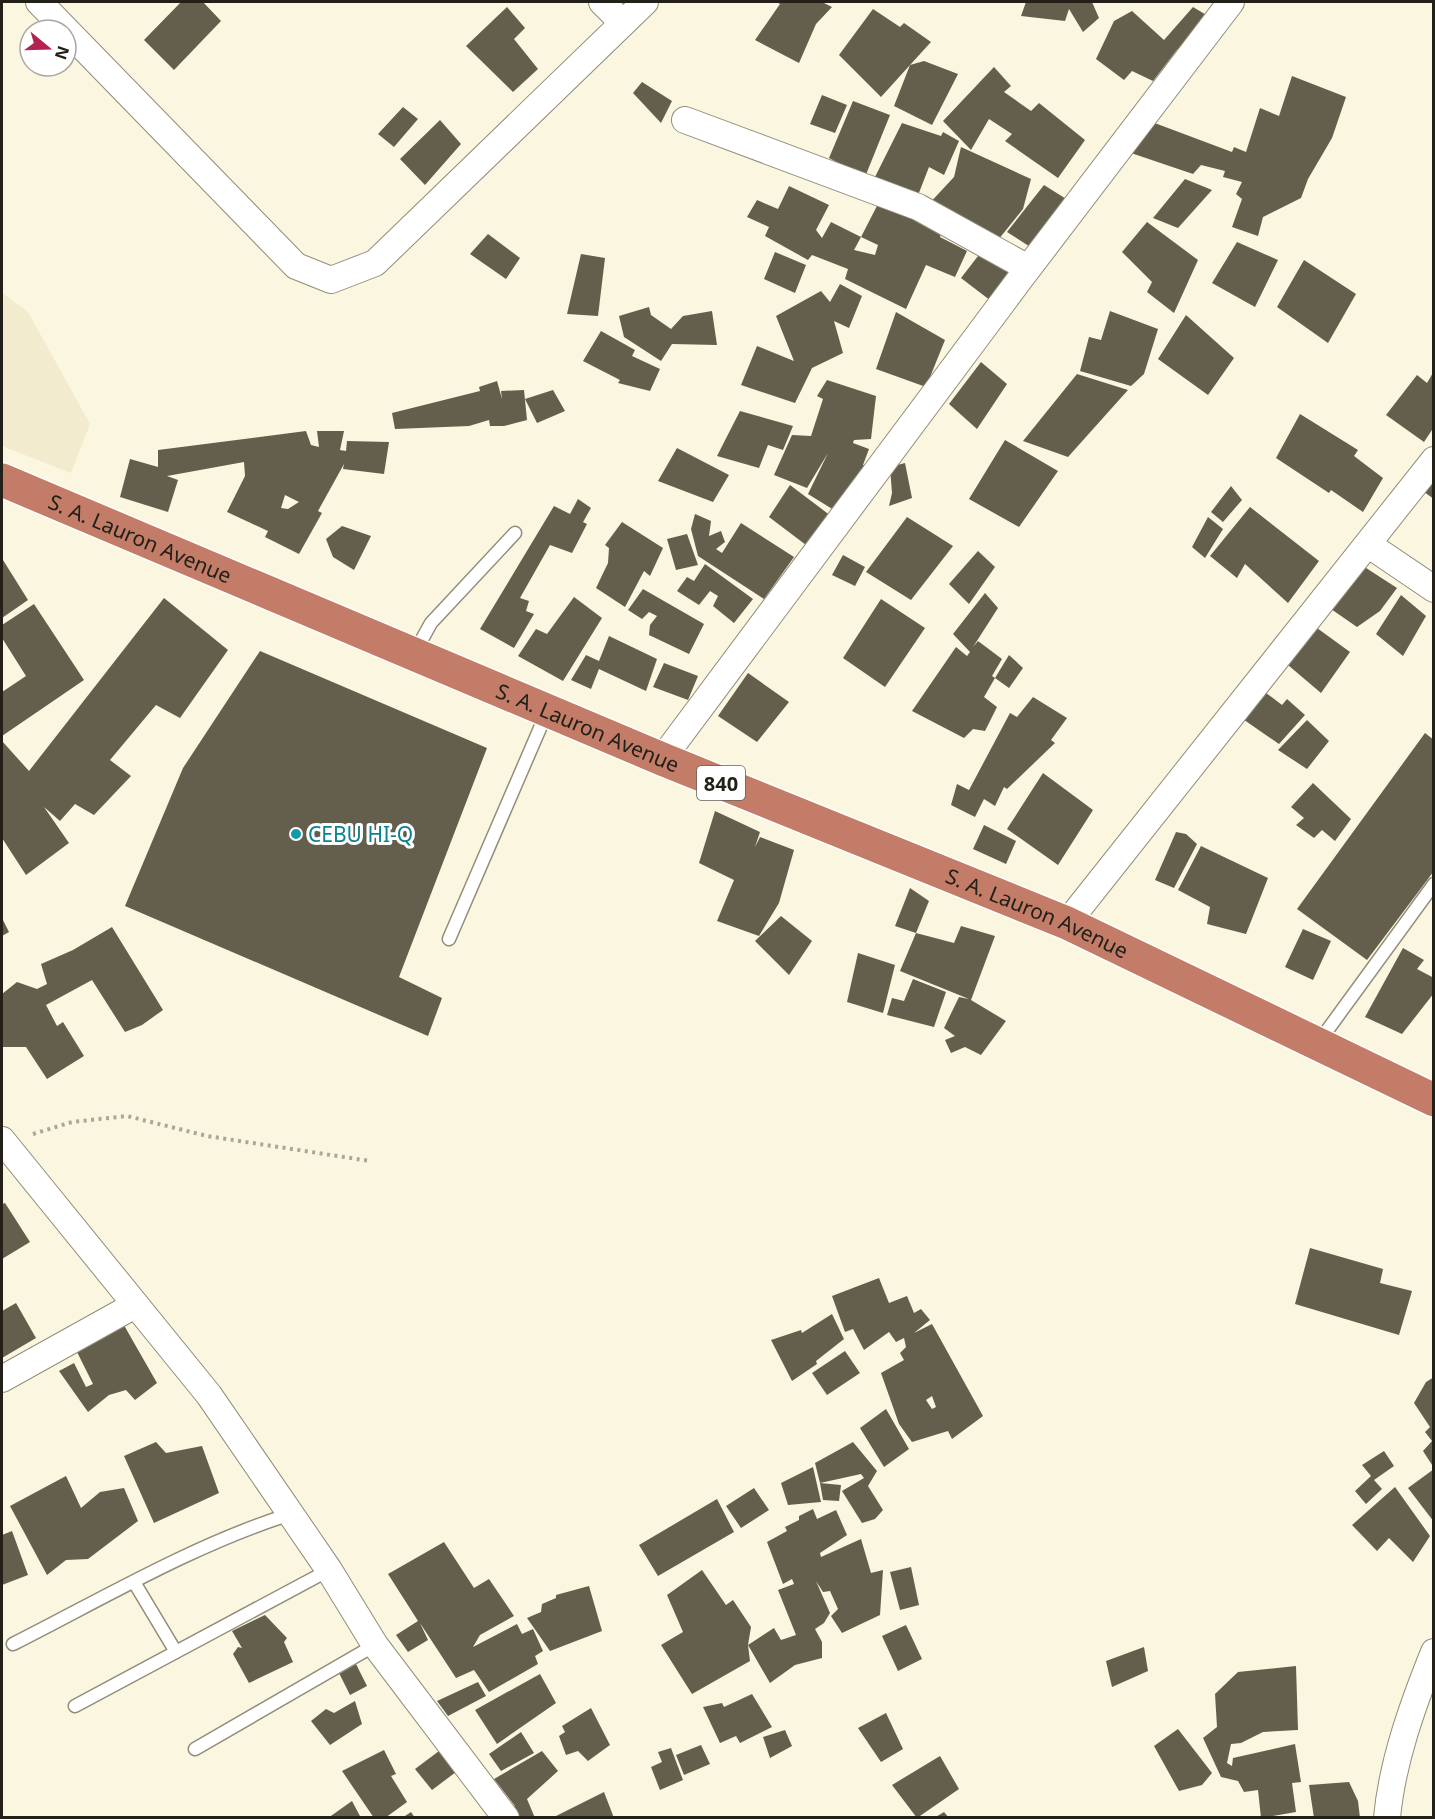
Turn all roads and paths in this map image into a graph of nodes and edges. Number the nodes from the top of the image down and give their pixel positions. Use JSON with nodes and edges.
{"nodes":[{"id":1,"x":39,"y":2,"type":"edge"},
{"id":2,"x":602,"y":2,"type":"edge"},
{"id":3,"x":645,"y":2,"type":"edge"},
{"id":4,"x":1231,"y":2,"type":"edge"},
{"id":5,"x":623,"y":23,"type":"junction"},
{"id":6,"x":685,"y":120,"type":"dead end"},
{"id":7,"x":1028,"y":268,"type":"junction"},
{"id":8,"x":1434,"y":460,"type":"edge"},
{"id":9,"x":4,"y":481,"type":"edge"},
{"id":10,"x":515,"y":533,"type":"dead end"},
{"id":11,"x":1369,"y":545,"type":"junction"},
{"id":12,"x":1434,"y":590,"type":"edge"},
{"id":13,"x":415,"y":653,"type":"junction"},
{"id":14,"x":547,"y":710,"type":"junction"},
{"id":15,"x":662,"y":759,"type":"junction"},
{"id":16,"x":1434,"y":884,"type":"edge"},
{"id":17,"x":1067,"y":923,"type":"junction"},
{"id":18,"x":449,"y":939,"type":"dead end"},
{"id":19,"x":1317,"y":1044,"type":"junction"},
{"id":20,"x":1434,"y":1100,"type":"edge"},
{"id":21,"x":2,"y":1142,"type":"edge"},
{"id":22,"x":370,"y":1161,"type":"dead end"},
{"id":23,"x":135,"y":1305,"type":"junction"},
{"id":24,"x":2,"y":1379,"type":"edge"},
{"id":25,"x":291,"y":1514,"type":"junction"},
{"id":26,"x":330,"y":1570,"type":"junction"},
{"id":27,"x":134,"y":1582,"type":"junction"},
{"id":28,"x":13,"y":1644,"type":"dead end"},
{"id":29,"x":375,"y":1646,"type":"junction"},
{"id":30,"x":176,"y":1652,"type":"junction"},
{"id":31,"x":1434,"y":1652,"type":"edge"},
{"id":32,"x":75,"y":1706,"type":"dead end"},
{"id":33,"x":195,"y":1749,"type":"dead end"},
{"id":34,"x":506,"y":1818,"type":"edge"},
{"id":35,"x":1387,"y":1818,"type":"edge"}],
"edges":[{"from":1,"to":5,"type":"street"},
{"from":2,"to":5,"type":"street"},
{"from":3,"to":5,"type":"street"},
{"from":4,"to":7,"type":"street"},
{"from":6,"to":7,"type":"street"},
{"from":7,"to":15,"type":"street"},
{"from":8,"to":11,"type":"street"},
{"from":9,"to":13,"type":"highway","name":"S. A. Lauron Avenue","number":"840"},
{"from":10,"to":13,"type":"lane"},
{"from":11,"to":12,"type":"street"},
{"from":11,"to":17,"type":"street"},
{"from":13,"to":14,"type":"highway","name":"S. A. Lauron Avenue","number":"840"},
{"from":14,"to":15,"type":"highway","name":"S. A. Lauron Avenue","number":"840"},
{"from":14,"to":18,"type":"lane"},
{"from":15,"to":17,"type":"highway","name":"S. A. Lauron Avenue","number":"840"},
{"from":16,"to":19,"type":"lane"},
{"from":17,"to":19,"type":"highway","name":"S. A. Lauron Avenue","number":"840"},
{"from":19,"to":20,"type":"highway","name":"S. A. Lauron Avenue","number":"840"},
{"from":21,"to":22,"type":"path"},
{"from":21,"to":23,"type":"street"},
{"from":23,"to":24,"type":"street"},
{"from":23,"to":25,"type":"street"},
{"from":25,"to":26,"type":"street"},
{"from":25,"to":27,"type":"lane"},
{"from":26,"to":29,"type":"street"},
{"from":26,"to":30,"type":"lane"},
{"from":27,"to":28,"type":"lane"},
{"from":27,"to":30,"type":"lane"},
{"from":29,"to":33,"type":"lane"},
{"from":29,"to":34,"type":"street"},
{"from":30,"to":32,"type":"lane"},
{"from":31,"to":35,"type":"street"}]}
